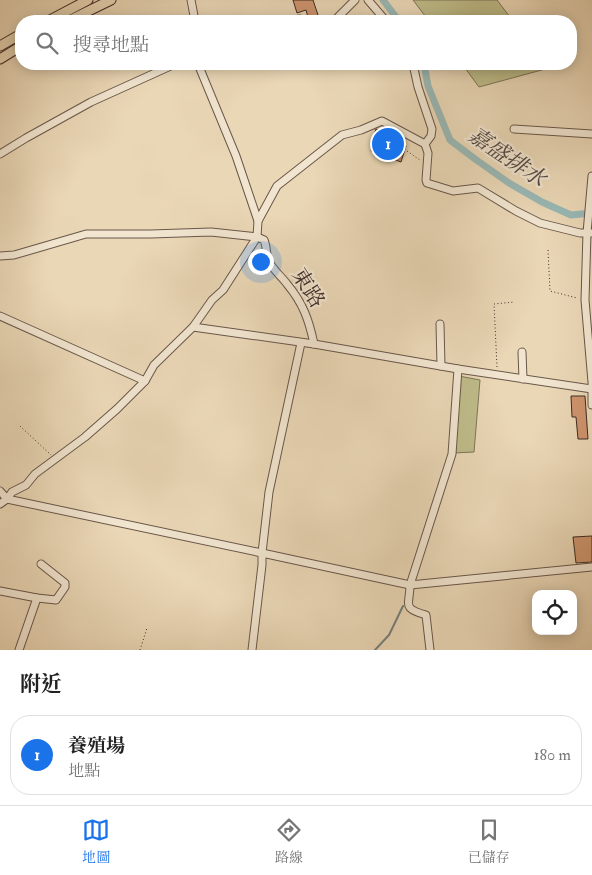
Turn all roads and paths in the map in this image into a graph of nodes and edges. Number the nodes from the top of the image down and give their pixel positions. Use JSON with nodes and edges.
{"nodes":[{"id":1,"x":88,"y":0,"type":"edge"},
{"id":2,"x":112,"y":0,"type":"edge"},
{"id":3,"x":191,"y":0,"type":"edge"},
{"id":4,"x":355,"y":0,"type":"edge"},
{"id":5,"x":368,"y":0,"type":"edge"},
{"id":6,"x":59,"y":15,"type":"edge"},
{"id":7,"x":81,"y":15,"type":"edge"},
{"id":8,"x":194,"y":15,"type":"edge"},
{"id":9,"x":340,"y":15,"type":"edge"},
{"id":10,"x":381,"y":15,"type":"edge"},
{"id":11,"x":15,"y":37,"type":"edge"},
{"id":12,"x":0,"y":46,"type":"edge"},
{"id":13,"x":15,"y":50,"type":"edge"},
{"id":14,"x":0,"y":59,"type":"edge"},
{"id":15,"x":162,"y":70,"type":"edge"},
{"id":16,"x":200,"y":70,"type":"edge"},
{"id":17,"x":414,"y":70,"type":"edge"},
{"id":18,"x":514,"y":129,"type":"dead end"},
{"id":19,"x":592,"y":134,"type":"edge"},
{"id":20,"x":424,"y":144,"type":"junction"},
{"id":21,"x":407,"y":151,"type":"dead end"},
{"id":22,"x":0,"y":154,"type":"edge"},
{"id":23,"x":427,"y":165,"type":"junction"},
{"id":24,"x":592,"y":176,"type":"edge"},
{"id":25,"x":258,"y":222,"type":"junction"},
{"id":26,"x":589,"y":233,"type":"edge"},
{"id":27,"x":257,"y":237,"type":"junction"},
{"id":28,"x":548,"y":250,"type":"dead end"},
{"id":29,"x":0,"y":256,"type":"edge"},
{"id":30,"x":586,"y":300,"type":"junction"},
{"id":31,"x":514,"y":302,"type":"dead end"},
{"id":32,"x":0,"y":316,"type":"edge"},
{"id":33,"x":440,"y":324,"type":"dead end"},
{"id":34,"x":193,"y":327,"type":"junction"},
{"id":35,"x":301,"y":342,"type":"junction"},
{"id":36,"x":314,"y":344,"type":"junction"},
{"id":37,"x":522,"y":352,"type":"dead end"},
{"id":38,"x":441,"y":366,"type":"junction"},
{"id":39,"x":458,"y":369,"type":"junction"},
{"id":40,"x":498,"y":375,"type":"junction"},
{"id":41,"x":523,"y":379,"type":"junction"},
{"id":42,"x":145,"y":381,"type":"junction"},
{"id":43,"x":592,"y":386,"type":"edge"},
{"id":44,"x":592,"y":404,"type":"edge"},
{"id":45,"x":20,"y":426,"type":"dead end"},
{"id":46,"x":55,"y":458,"type":"junction"},
{"id":47,"x":0,"y":491,"type":"edge"},
{"id":48,"x":7,"y":499,"type":"junction"},
{"id":49,"x":0,"y":504,"type":"edge"},
{"id":50,"x":262,"y":553,"type":"junction"},
{"id":51,"x":41,"y":564,"type":"dead end"},
{"id":52,"x":592,"y":567,"type":"edge"},
{"id":53,"x":410,"y":585,"type":"junction"},
{"id":54,"x":0,"y":591,"type":"edge"},
{"id":55,"x":37,"y":598,"type":"junction"},
{"id":56,"x":147,"y":628,"type":"dead end"},
{"id":57,"x":20,"y":650,"type":"edge"},
{"id":58,"x":140,"y":650,"type":"edge"},
{"id":59,"x":252,"y":650,"type":"edge"},
{"id":60,"x":430,"y":650,"type":"edge"}],
"edges":[{"from":1,"to":6,"type":"main road"},
{"from":2,"to":7,"type":"main road"},
{"from":3,"to":8,"type":"lane"},
{"from":4,"to":9,"type":"lane"},
{"from":5,"to":10,"type":"lane"},
{"from":11,"to":12,"type":"main road"},
{"from":13,"to":14,"type":"main road"},
{"from":15,"to":22,"type":"lane"},
{"from":16,"to":25,"type":"lane"},
{"from":17,"to":20,"type":"lane"},
{"from":18,"to":19,"type":"lane"},
{"from":20,"to":23,"type":"lane"},
{"from":20,"to":25,"type":"lane"},
{"from":21,"to":23,"type":"path"},
{"from":23,"to":26,"type":"lane"},
{"from":24,"to":26,"type":"lane"},
{"from":25,"to":27,"type":"lane"},
{"from":26,"to":30,"type":"lane"},
{"from":27,"to":29,"type":"lane"},
{"from":27,"to":34,"type":"lane"},
{"from":27,"to":36,"type":"lane","name":"東路"},
{"from":28,"to":30,"type":"path"},
{"from":30,"to":43,"type":"lane"},
{"from":31,"to":40,"type":"path"},
{"from":32,"to":42,"type":"lane"},
{"from":33,"to":38,"type":"lane"},
{"from":34,"to":35,"type":"lane"},
{"from":34,"to":42,"type":"lane"},
{"from":35,"to":36,"type":"lane"},
{"from":35,"to":50,"type":"lane"},
{"from":36,"to":38,"type":"lane"},
{"from":37,"to":41,"type":"lane"},
{"from":38,"to":39,"type":"lane"},
{"from":39,"to":40,"type":"lane"},
{"from":39,"to":53,"type":"lane"},
{"from":40,"to":41,"type":"lane"},
{"from":41,"to":43,"type":"lane"},
{"from":42,"to":46,"type":"lane"},
{"from":43,"to":44,"type":"lane"},
{"from":45,"to":46,"type":"path"},
{"from":46,"to":48,"type":"lane"},
{"from":47,"to":48,"type":"lane"},
{"from":48,"to":49,"type":"lane"},
{"from":48,"to":50,"type":"lane"},
{"from":50,"to":53,"type":"lane"},
{"from":50,"to":59,"type":"lane"},
{"from":51,"to":55,"type":"lane"},
{"from":52,"to":53,"type":"lane"},
{"from":53,"to":60,"type":"lane"},
{"from":54,"to":55,"type":"lane"},
{"from":55,"to":57,"type":"lane"},
{"from":56,"to":58,"type":"path"}]}
